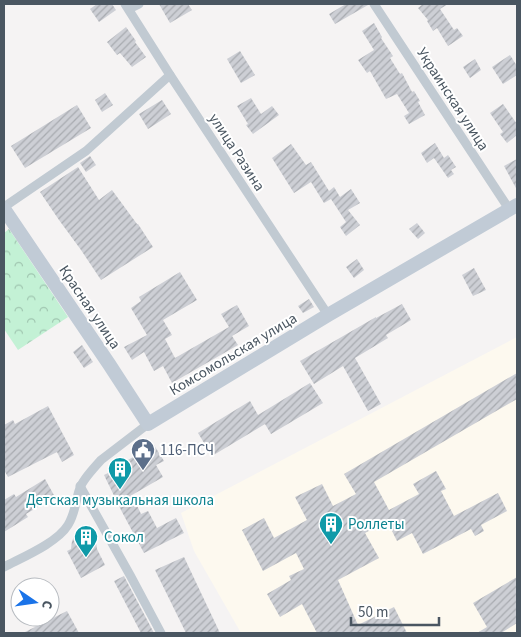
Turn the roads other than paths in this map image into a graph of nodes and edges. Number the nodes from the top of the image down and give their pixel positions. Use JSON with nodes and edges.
{"nodes":[{"id":1,"x":139,"y":4,"type":"edge"},
{"id":2,"x":374,"y":4,"type":"edge"},
{"id":3,"x":127,"y":7,"type":"edge"},
{"id":4,"x":170,"y":75,"type":"junction"},
{"id":5,"x":513,"y":207,"type":"edge"},
{"id":6,"x":4,"y":208,"type":"edge"},
{"id":7,"x":328,"y":315,"type":"junction"},
{"id":8,"x":148,"y":424,"type":"junction"},
{"id":9,"x":80,"y":486,"type":"junction"},
{"id":10,"x":4,"y":567,"type":"edge"},
{"id":11,"x":161,"y":633,"type":"edge"}],
"edges":[{"from":1,"to":3,"type":"street"},
{"from":2,"to":5,"type":"street","name":"Украинская улица"},
{"from":3,"to":4,"type":"street","name":"улица Разина"},
{"from":4,"to":6,"type":"street"},
{"from":4,"to":7,"type":"street","name":"улица Разина"},
{"from":5,"to":7,"type":"street","name":"Комсомольская улица"},
{"from":6,"to":8,"type":"street","name":"Красная улица"},
{"from":7,"to":8,"type":"street","name":"Комсомольская улица"},
{"from":8,"to":9,"type":"street","name":"Комсомольская улица"},
{"from":9,"to":10,"type":"street","name":"Комсомольская улица"},
{"from":9,"to":11,"type":"street"}]}
